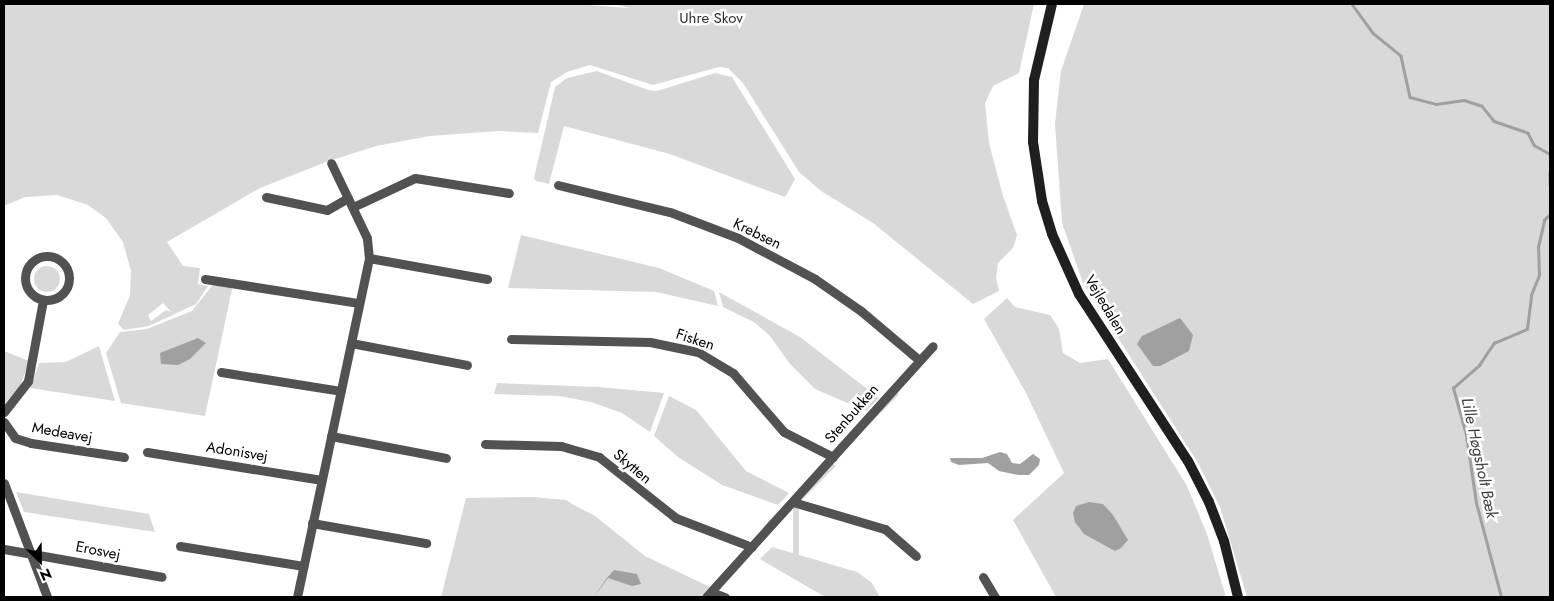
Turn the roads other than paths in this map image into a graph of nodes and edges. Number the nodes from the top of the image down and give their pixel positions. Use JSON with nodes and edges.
{"nodes":[{"id":1,"x":1052,"y":4,"type":"edge"},
{"id":2,"x":331,"y":163,"type":"dead end"},
{"id":3,"x":558,"y":185,"type":"dead end"},
{"id":4,"x":509,"y":193,"type":"dead end"},
{"id":5,"x":266,"y":197,"type":"dead end"},
{"id":6,"x":348,"y":198,"type":"junction"},
{"id":7,"x":353,"y":207,"type":"junction"},
{"id":8,"x":369,"y":258,"type":"junction"},
{"id":9,"x":205,"y":279,"type":"dead end"},
{"id":10,"x":487,"y":279,"type":"dead end"},
{"id":11,"x":43,"y":300,"type":"junction"},
{"id":12,"x":359,"y":303,"type":"junction"},
{"id":13,"x":511,"y":339,"type":"dead end"},
{"id":14,"x":351,"y":343,"type":"junction"},
{"id":15,"x":933,"y":346,"type":"dead end"},
{"id":16,"x":919,"y":360,"type":"junction"},
{"id":17,"x":467,"y":365,"type":"dead end"},
{"id":18,"x":221,"y":372,"type":"dead end"},
{"id":19,"x":340,"y":391,"type":"junction"},
{"id":20,"x":4,"y":412,"type":"edge"},
{"id":21,"x":4,"y":422,"type":"edge"},
{"id":22,"x":331,"y":436,"type":"junction"},
{"id":23,"x":485,"y":444,"type":"dead end"},
{"id":24,"x":147,"y":452,"type":"dead end"},
{"id":25,"x":833,"y":456,"type":"junction"},
{"id":26,"x":124,"y":457,"type":"dead end"},
{"id":27,"x":446,"y":458,"type":"dead end"},
{"id":28,"x":322,"y":480,"type":"junction"},
{"id":29,"x":4,"y":483,"type":"edge"},
{"id":30,"x":793,"y":502,"type":"junction"},
{"id":31,"x":312,"y":523,"type":"junction"},
{"id":32,"x":426,"y":543,"type":"dead end"},
{"id":33,"x":180,"y":546,"type":"dead end"},
{"id":34,"x":752,"y":547,"type":"junction"},
{"id":35,"x":4,"y":549,"type":"edge"},
{"id":36,"x":30,"y":553,"type":"junction"},
{"id":37,"x":916,"y":556,"type":"dead end"},
{"id":38,"x":303,"y":566,"type":"junction"},
{"id":39,"x":162,"y":577,"type":"dead end"},
{"id":40,"x":983,"y":577,"type":"dead end"},
{"id":41,"x":709,"y":595,"type":"edge"},
{"id":42,"x":47,"y":597,"type":"edge"},
{"id":43,"x":297,"y":597,"type":"edge"},
{"id":44,"x":725,"y":597,"type":"edge"},
{"id":45,"x":995,"y":597,"type":"edge"},
{"id":46,"x":1238,"y":597,"type":"edge"}],
"edges":[{"from":1,"to":46,"type":"street","name":"Vejledalen"},
{"from":2,"to":6,"type":"street"},
{"from":3,"to":16,"type":"street","name":"Krebsen"},
{"from":4,"to":7,"type":"street"},
{"from":5,"to":6,"type":"street"},
{"from":6,"to":7,"type":"street"},
{"from":7,"to":8,"type":"street"},
{"from":8,"to":10,"type":"street"},
{"from":8,"to":12,"type":"street"},
{"from":9,"to":12,"type":"street"},
{"from":11,"to":11,"type":"street"},
{"from":11,"to":20,"type":"street"},
{"from":12,"to":14,"type":"street"},
{"from":13,"to":25,"type":"street","name":"Fisken"},
{"from":14,"to":17,"type":"street"},
{"from":14,"to":19,"type":"street"},
{"from":15,"to":16,"type":"street","name":"Stenbukken"},
{"from":16,"to":25,"type":"street","name":"Stenbukken"},
{"from":18,"to":19,"type":"street"},
{"from":19,"to":22,"type":"street"},
{"from":21,"to":26,"type":"street","name":"Medeavej"},
{"from":22,"to":27,"type":"street"},
{"from":22,"to":28,"type":"street"},
{"from":23,"to":34,"type":"street","name":"Skytten"},
{"from":24,"to":28,"type":"street","name":"Adonisvej"},
{"from":25,"to":30,"type":"street","name":"Stenbukken"},
{"from":28,"to":31,"type":"street"},
{"from":29,"to":36,"type":"street"},
{"from":30,"to":34,"type":"street","name":"Stenbukken"},
{"from":30,"to":37,"type":"street"},
{"from":31,"to":32,"type":"street"},
{"from":31,"to":38,"type":"street"},
{"from":33,"to":38,"type":"street"},
{"from":34,"to":41,"type":"street","name":"Stenbukken"},
{"from":35,"to":36,"type":"street","name":"Erosvej"},
{"from":36,"to":39,"type":"street","name":"Erosvej"},
{"from":36,"to":42,"type":"street"},
{"from":38,"to":43,"type":"street"},
{"from":40,"to":45,"type":"street"},
{"from":41,"to":44,"type":"street","name":"Stenbukken"}]}
